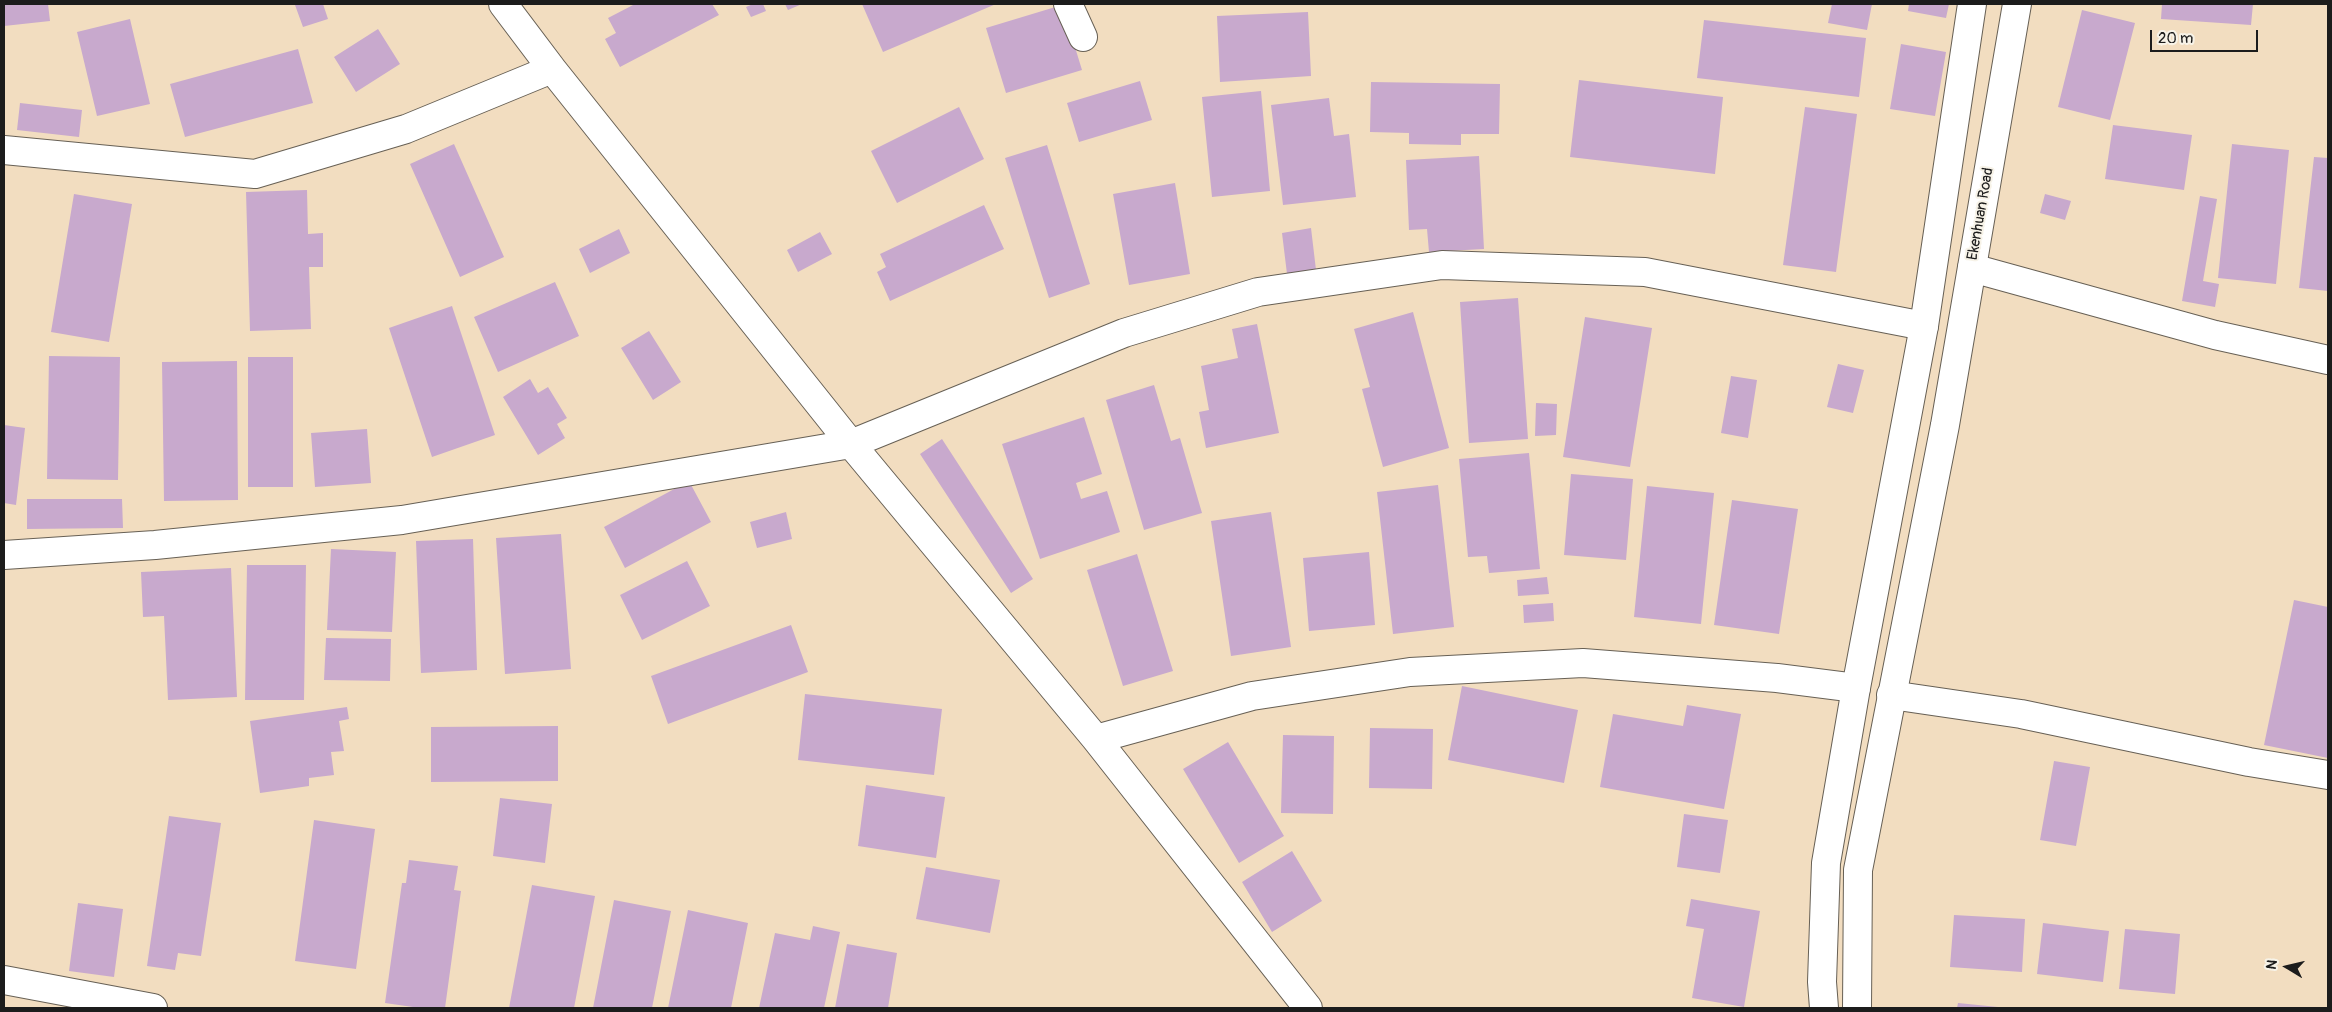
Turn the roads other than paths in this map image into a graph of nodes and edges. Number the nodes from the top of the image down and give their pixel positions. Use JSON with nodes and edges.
{"nodes":[{"id":1,"x":503,"y":4,"type":"edge"},
{"id":2,"x":1068,"y":4,"type":"edge"},
{"id":3,"x":1972,"y":4,"type":"edge"},
{"id":4,"x":2017,"y":4,"type":"edge"},
{"id":5,"x":1083,"y":37,"type":"dead end"},
{"id":6,"x":552,"y":68,"type":"junction"},
{"id":7,"x":4,"y":150,"type":"edge"},
{"id":8,"x":1972,"y":268,"type":"junction"},
{"id":9,"x":1924,"y":326,"type":"junction"},
{"id":10,"x":2328,"y":360,"type":"edge"},
{"id":11,"x":851,"y":444,"type":"junction"},
{"id":12,"x":4,"y":554,"type":"edge"},
{"id":13,"x":1856,"y":688,"type":"junction"},
{"id":14,"x":1891,"y":694,"type":"junction"},
{"id":15,"x":1096,"y":739,"type":"junction"},
{"id":16,"x":2328,"y":775,"type":"edge"},
{"id":17,"x":4,"y":980,"type":"edge"},
{"id":18,"x":153,"y":1008,"type":"edge"},
{"id":19,"x":1308,"y":1008,"type":"edge"},
{"id":20,"x":1824,"y":1008,"type":"edge"},
{"id":21,"x":1857,"y":1008,"type":"edge"}],
"edges":[{"from":1,"to":6,"type":"street"},
{"from":2,"to":5,"type":"street"},
{"from":3,"to":9,"type":"street"},
{"from":4,"to":8,"type":"street","name":"Ekenhuan Road"},
{"from":6,"to":7,"type":"street"},
{"from":6,"to":11,"type":"street"},
{"from":8,"to":10,"type":"street"},
{"from":8,"to":14,"type":"street","name":"Ekenhuan Road"},
{"from":9,"to":11,"type":"street"},
{"from":9,"to":13,"type":"street"},
{"from":11,"to":12,"type":"street"},
{"from":11,"to":15,"type":"street"},
{"from":13,"to":15,"type":"street"},
{"from":13,"to":20,"type":"street"},
{"from":14,"to":16,"type":"street"},
{"from":14,"to":21,"type":"street","name":"Ekenhuan Road"},
{"from":15,"to":19,"type":"street"},
{"from":17,"to":18,"type":"street"}]}
